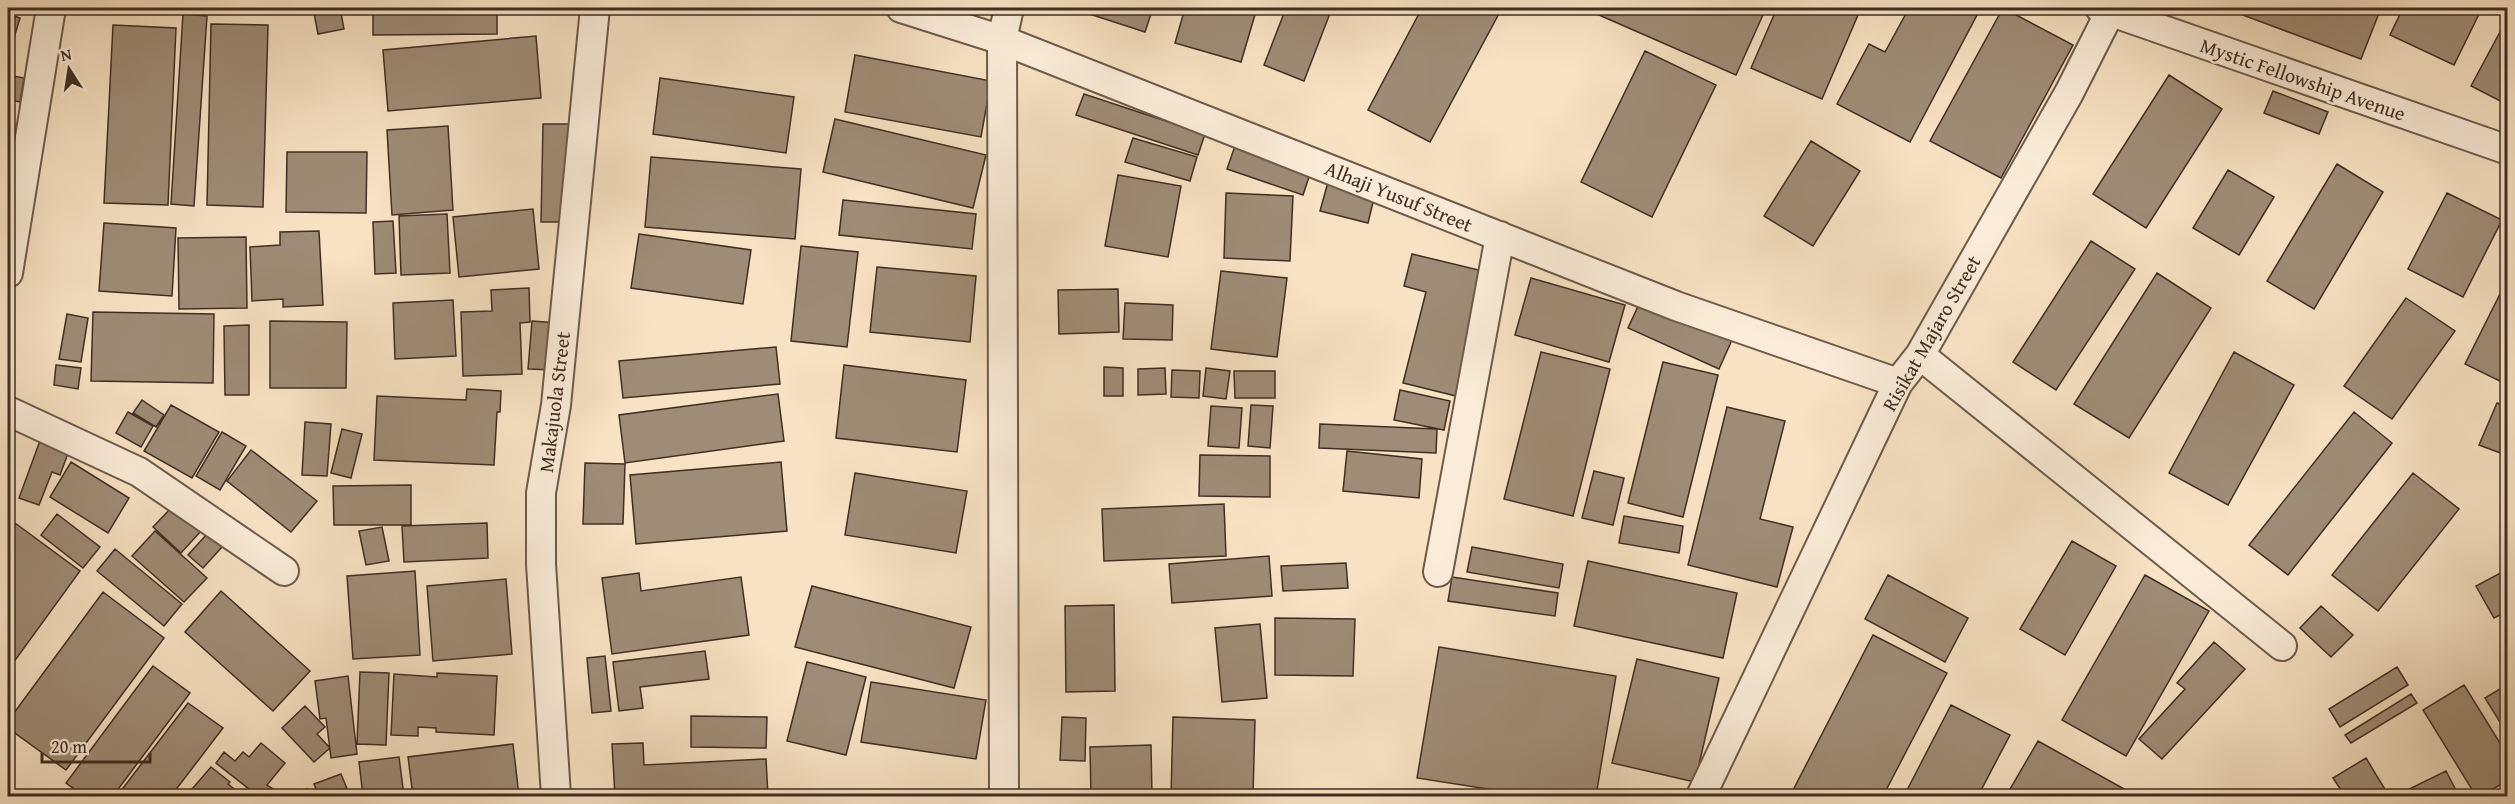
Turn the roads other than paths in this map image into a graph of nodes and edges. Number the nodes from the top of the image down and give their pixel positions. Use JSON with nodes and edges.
{"nodes":[{"id":1,"x":51,"y":8,"type":"edge"},
{"id":2,"x":595,"y":8,"type":"edge"},
{"id":3,"x":901,"y":8,"type":"edge"},
{"id":4,"x":1009,"y":8,"type":"edge"},
{"id":5,"x":2107,"y":9,"type":"edge"},
{"id":6,"x":1002,"y":40,"type":"junction"},
{"id":7,"x":2508,"y":150,"type":"edge"},
{"id":8,"x":1500,"y":236,"type":"junction"},
{"id":9,"x":8,"y":261,"type":"edge"},
{"id":10,"x":8,"y":273,"type":"edge"},
{"id":11,"x":1920,"y":355,"type":"junction"},
{"id":12,"x":1898,"y":383,"type":"junction"},
{"id":13,"x":8,"y":411,"type":"edge"},
{"id":14,"x":284,"y":571,"type":"dead end"},
{"id":15,"x":1438,"y":572,"type":"dead end"},
{"id":16,"x":2282,"y":646,"type":"dead end"},
{"id":17,"x":556,"y":796,"type":"edge"},
{"id":18,"x":1004,"y":796,"type":"edge"},
{"id":19,"x":1701,"y":796,"type":"edge"}],
"edges":[{"from":1,"to":9,"type":"street"},
{"from":2,"to":17,"type":"street","name":"Makajuola Street"},
{"from":3,"to":6,"type":"street","name":"Alhaji Yusuf Street"},
{"from":4,"to":6,"type":"street"},
{"from":5,"to":7,"type":"street","name":"Mystic Fellowship Avenue"},
{"from":5,"to":11,"type":"street","name":"Risikat Majaro Street"},
{"from":6,"to":8,"type":"street","name":"Alhaji Yusuf Street"},
{"from":6,"to":18,"type":"street"},
{"from":8,"to":12,"type":"street","name":"Alhaji Yusuf Street"},
{"from":8,"to":15,"type":"street"},
{"from":9,"to":10,"type":"street"},
{"from":11,"to":12,"type":"street","name":"Risikat Majaro Street"},
{"from":11,"to":16,"type":"street"},
{"from":12,"to":19,"type":"street","name":"Risikat Majaro Street"},
{"from":13,"to":14,"type":"street"}]}
